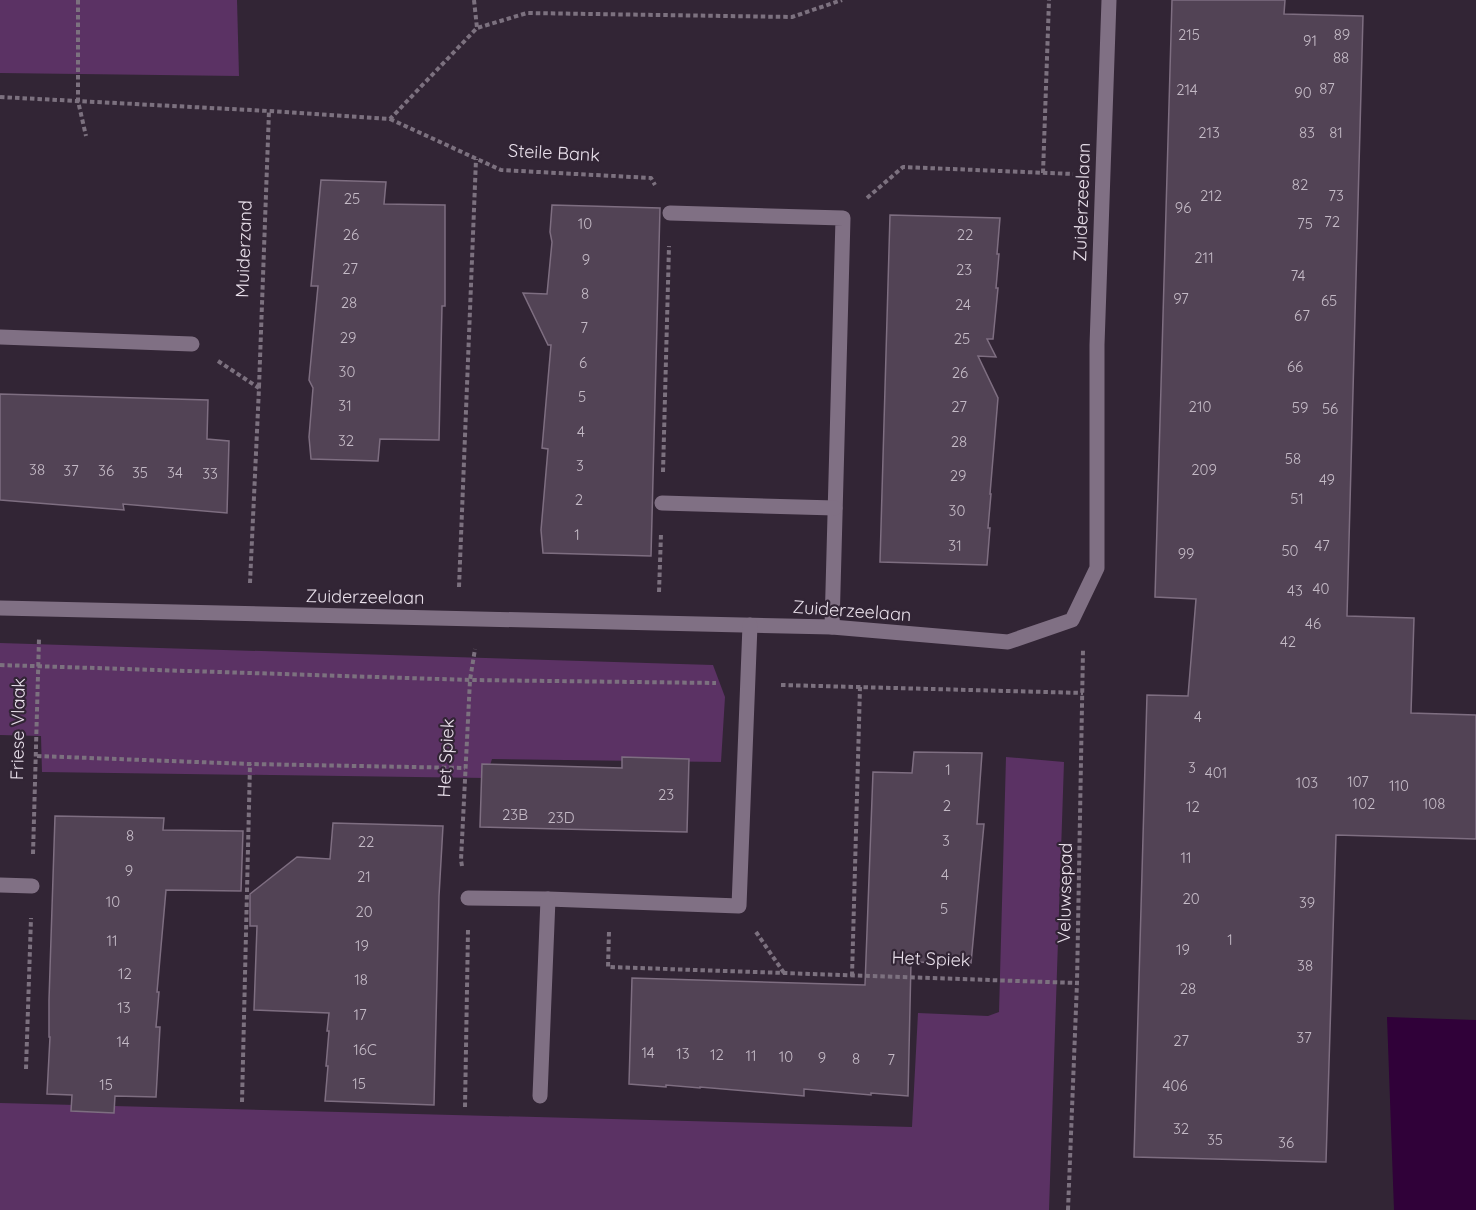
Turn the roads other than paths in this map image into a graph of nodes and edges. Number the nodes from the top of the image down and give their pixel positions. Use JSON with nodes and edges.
{"nodes":[{"id":1,"x":1109,"y":0,"type":"edge"},
{"id":2,"x":670,"y":213,"type":"road end"},
{"id":3,"x":0,"y":337,"type":"edge"},
{"id":4,"x":192,"y":344,"type":"road end"},
{"id":5,"x":662,"y":503,"type":"road end"},
{"id":6,"x":835,"y":508,"type":"junction"},
{"id":7,"x":0,"y":608,"type":"edge"},
{"id":8,"x":750,"y":625,"type":"junction"},
{"id":9,"x":832,"y":627,"type":"junction"},
{"id":10,"x":0,"y":885,"type":"edge"},
{"id":11,"x":32,"y":886,"type":"road end"},
{"id":12,"x":468,"y":898,"type":"road end"},
{"id":13,"x":548,"y":899,"type":"junction"},
{"id":14,"x":540,"y":1096,"type":"dead end"}],
"edges":[{"from":1,"to":9,"type":"street","name":"Zuiderzeelaan"},
{"from":2,"to":6,"type":"street"},
{"from":3,"to":4,"type":"street"},
{"from":5,"to":6,"type":"street"},
{"from":6,"to":9,"type":"street"},
{"from":7,"to":8,"type":"street","name":"Zuiderzeelaan"},
{"from":8,"to":9,"type":"street","name":"Zuiderzeelaan"},
{"from":8,"to":13,"type":"street"},
{"from":10,"to":11,"type":"street"},
{"from":12,"to":13,"type":"street"},
{"from":13,"to":14,"type":"street"}]}
